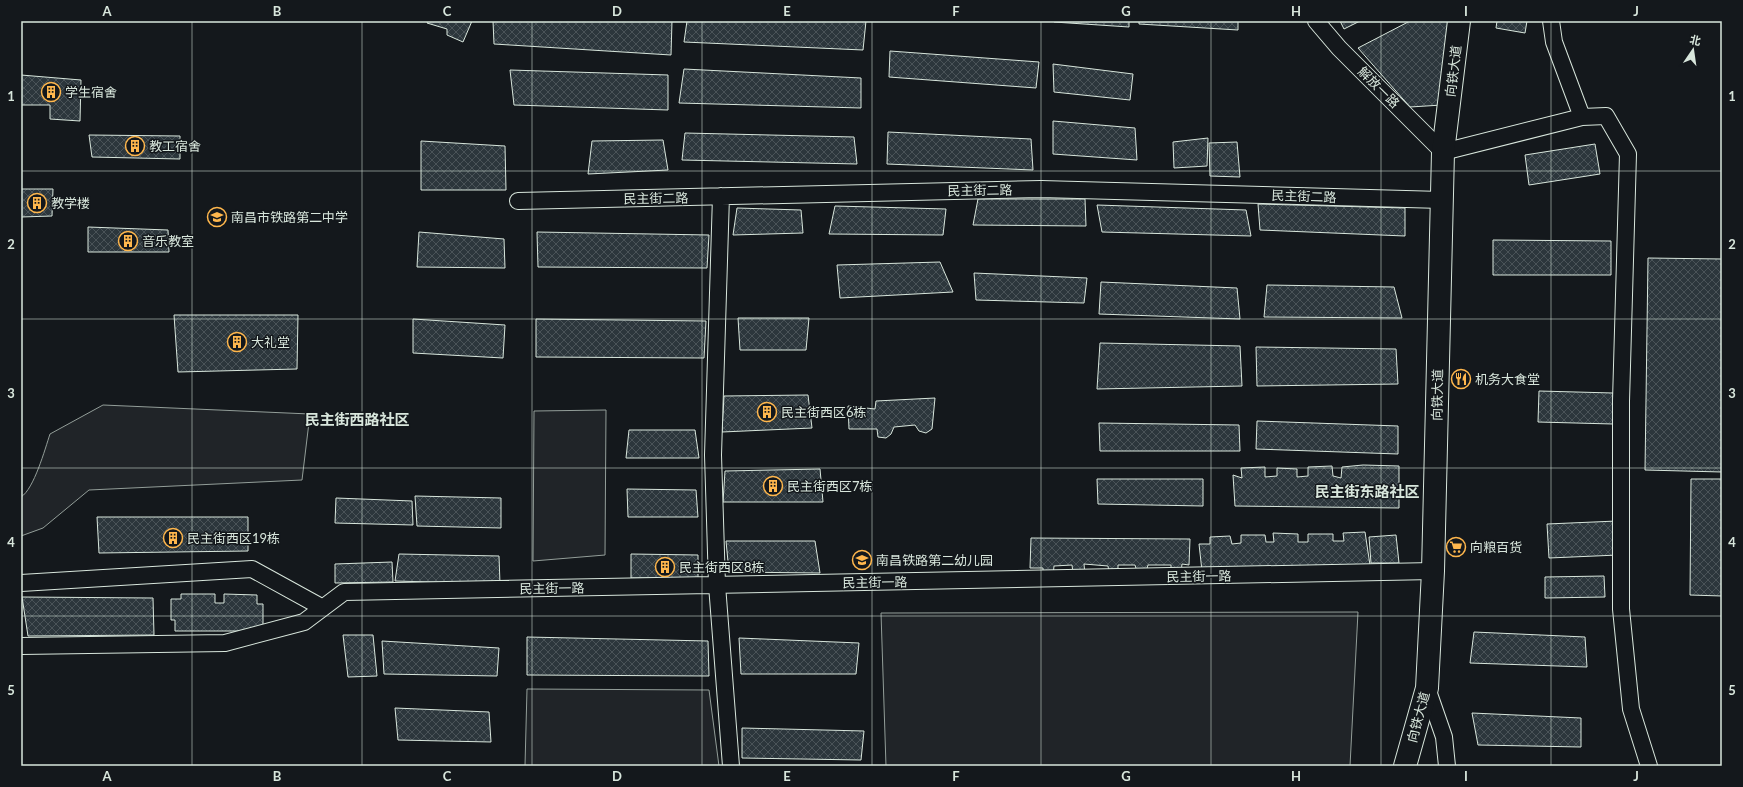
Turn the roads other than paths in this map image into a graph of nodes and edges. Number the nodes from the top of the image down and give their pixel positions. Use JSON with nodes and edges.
{"nodes":[{"id":1,"x":1316,"y":21,"type":"edge"},
{"id":2,"x":1459,"y":21,"type":"edge"},
{"id":3,"x":1552,"y":21,"type":"edge"},
{"id":4,"x":1582,"y":117,"type":"junction"},
{"id":5,"x":1444,"y":152,"type":"junction"},
{"id":6,"x":721,"y":196,"type":"junction"},
{"id":7,"x":1442,"y":200,"type":"junction"},
{"id":8,"x":518,"y":201,"type":"dead end"},
{"id":9,"x":1433,"y":571,"type":"junction"},
{"id":10,"x":21,"y":583,"type":"edge"},
{"id":11,"x":717,"y":585,"type":"junction"},
{"id":12,"x":323,"y":608,"type":"junction"},
{"id":13,"x":21,"y":646,"type":"edge"},
{"id":14,"x":1427,"y":688,"type":"junction"},
{"id":15,"x":732,"y":766,"type":"edge"},
{"id":16,"x":1405,"y":766,"type":"edge"},
{"id":17,"x":1447,"y":766,"type":"edge"},
{"id":18,"x":1649,"y":766,"type":"edge"}],
"edges":[{"from":1,"to":5,"type":"street","name":"解放一路"},
{"from":2,"to":5,"type":"street","name":"向铁大道"},
{"from":3,"to":4,"type":"street"},
{"from":4,"to":5,"type":"street"},
{"from":4,"to":18,"type":"street"},
{"from":5,"to":7,"type":"street","name":"向铁大道"},
{"from":6,"to":7,"type":"street","name":"民主街二路"},
{"from":6,"to":8,"type":"street","name":"民主街二路"},
{"from":6,"to":11,"type":"street"},
{"from":7,"to":9,"type":"street","name":"向铁大道"},
{"from":9,"to":11,"type":"street","name":"民主街一路"},
{"from":9,"to":14,"type":"street","name":"向铁大道"},
{"from":10,"to":12,"type":"street"},
{"from":11,"to":12,"type":"street","name":"民主街一路"},
{"from":11,"to":15,"type":"street"},
{"from":12,"to":13,"type":"street","name":"民主街一路"},
{"from":14,"to":16,"type":"street","name":"向铁大道"},
{"from":14,"to":17,"type":"street"}]}
